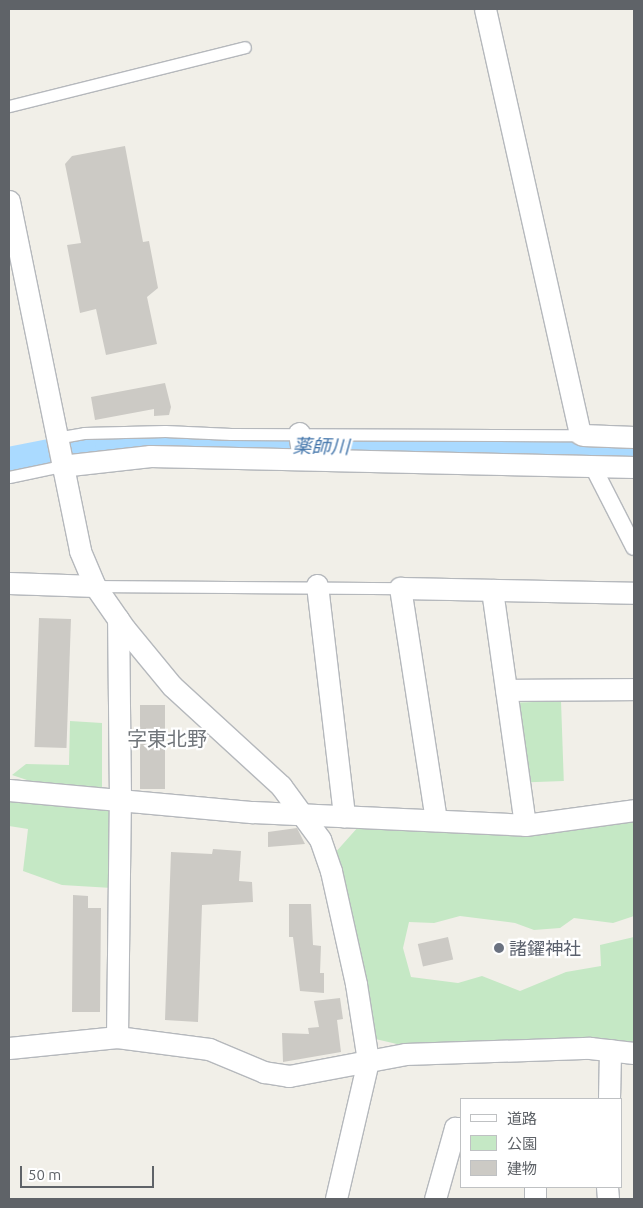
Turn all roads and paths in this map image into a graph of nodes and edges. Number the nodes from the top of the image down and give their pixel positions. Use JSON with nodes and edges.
{"nodes":[{"id":1,"x":485,"y":9,"type":"edge"},
{"id":2,"x":245,"y":47,"type":"dead end"},
{"id":3,"x":9,"y":106,"type":"edge"},
{"id":4,"x":9,"y":200,"type":"edge"},
{"id":5,"x":299,"y":433,"type":"junction"},
{"id":6,"x":582,"y":434,"type":"junction"},
{"id":7,"x":634,"y":437,"type":"edge"},
{"id":8,"x":56,"y":438,"type":"junction"},
{"id":9,"x":302,"y":458,"type":"junction"},
{"id":10,"x":592,"y":465,"type":"junction"},
{"id":11,"x":61,"y":466,"type":"junction"},
{"id":12,"x":634,"y":467,"type":"edge"},
{"id":13,"x":9,"y":478,"type":"edge"},
{"id":14,"x":634,"y":547,"type":"edge"},
{"id":15,"x":9,"y":583,"type":"edge"},
{"id":16,"x":317,"y":585,"type":"junction"},
{"id":17,"x":95,"y":586,"type":"junction"},
{"id":18,"x":400,"y":588,"type":"junction"},
{"id":19,"x":492,"y":590,"type":"junction"},
{"id":20,"x":634,"y":593,"type":"edge"},
{"id":21,"x":118,"y":619,"type":"junction"},
{"id":22,"x":634,"y":689,"type":"edge"},
{"id":23,"x":506,"y":690,"type":"junction"},
{"id":24,"x":9,"y":790,"type":"edge"},
{"id":25,"x":120,"y":801,"type":"junction"},
{"id":26,"x":634,"y":810,"type":"edge"},
{"id":27,"x":303,"y":814,"type":"junction"},
{"id":28,"x":344,"y":816,"type":"junction"},
{"id":29,"x":436,"y":820,"type":"junction"},
{"id":30,"x":525,"y":825,"type":"junction"},
{"id":31,"x":117,"y":1038,"type":"junction"},
{"id":32,"x":9,"y":1048,"type":"edge"},
{"id":33,"x":610,"y":1050,"type":"junction"},
{"id":34,"x":634,"y":1053,"type":"edge"},
{"id":35,"x":368,"y":1061,"type":"junction"},
{"id":36,"x":609,"y":1098,"type":"edge"},
{"id":37,"x":460,"y":1128,"type":"edge"},
{"id":38,"x":336,"y":1199,"type":"edge"},
{"id":39,"x":435,"y":1199,"type":"edge"}],
"edges":[{"from":1,"to":6,"type":"street"},
{"from":2,"to":3,"type":"lane"},
{"from":4,"to":8,"type":"street"},
{"from":5,"to":6,"type":"lane"},
{"from":5,"to":8,"type":"lane"},
{"from":5,"to":9,"type":"street"},
{"from":6,"to":7,"type":"street"},
{"from":8,"to":11,"type":"street"},
{"from":9,"to":10,"type":"street"},
{"from":9,"to":11,"type":"street"},
{"from":10,"to":12,"type":"street"},
{"from":10,"to":14,"type":"street"},
{"from":11,"to":13,"type":"lane"},
{"from":11,"to":17,"type":"street"},
{"from":15,"to":17,"type":"street"},
{"from":16,"to":17,"type":"lane"},
{"from":16,"to":18,"type":"lane"},
{"from":16,"to":28,"type":"street"},
{"from":17,"to":21,"type":"street"},
{"from":18,"to":19,"type":"street"},
{"from":18,"to":29,"type":"street"},
{"from":19,"to":20,"type":"street"},
{"from":19,"to":23,"type":"street"},
{"from":21,"to":25,"type":"street"},
{"from":21,"to":27,"type":"street"},
{"from":22,"to":23,"type":"street"},
{"from":23,"to":30,"type":"street"},
{"from":24,"to":25,"type":"street"},
{"from":25,"to":27,"type":"street"},
{"from":25,"to":31,"type":"street"},
{"from":26,"to":30,"type":"street"},
{"from":27,"to":28,"type":"street"},
{"from":27,"to":35,"type":"street"},
{"from":28,"to":29,"type":"street"},
{"from":29,"to":30,"type":"street"},
{"from":31,"to":32,"type":"street"},
{"from":31,"to":35,"type":"street"},
{"from":33,"to":34,"type":"street"},
{"from":33,"to":35,"type":"street"},
{"from":33,"to":36,"type":"street"},
{"from":35,"to":38,"type":"street"},
{"from":37,"to":39,"type":"street"}]}
